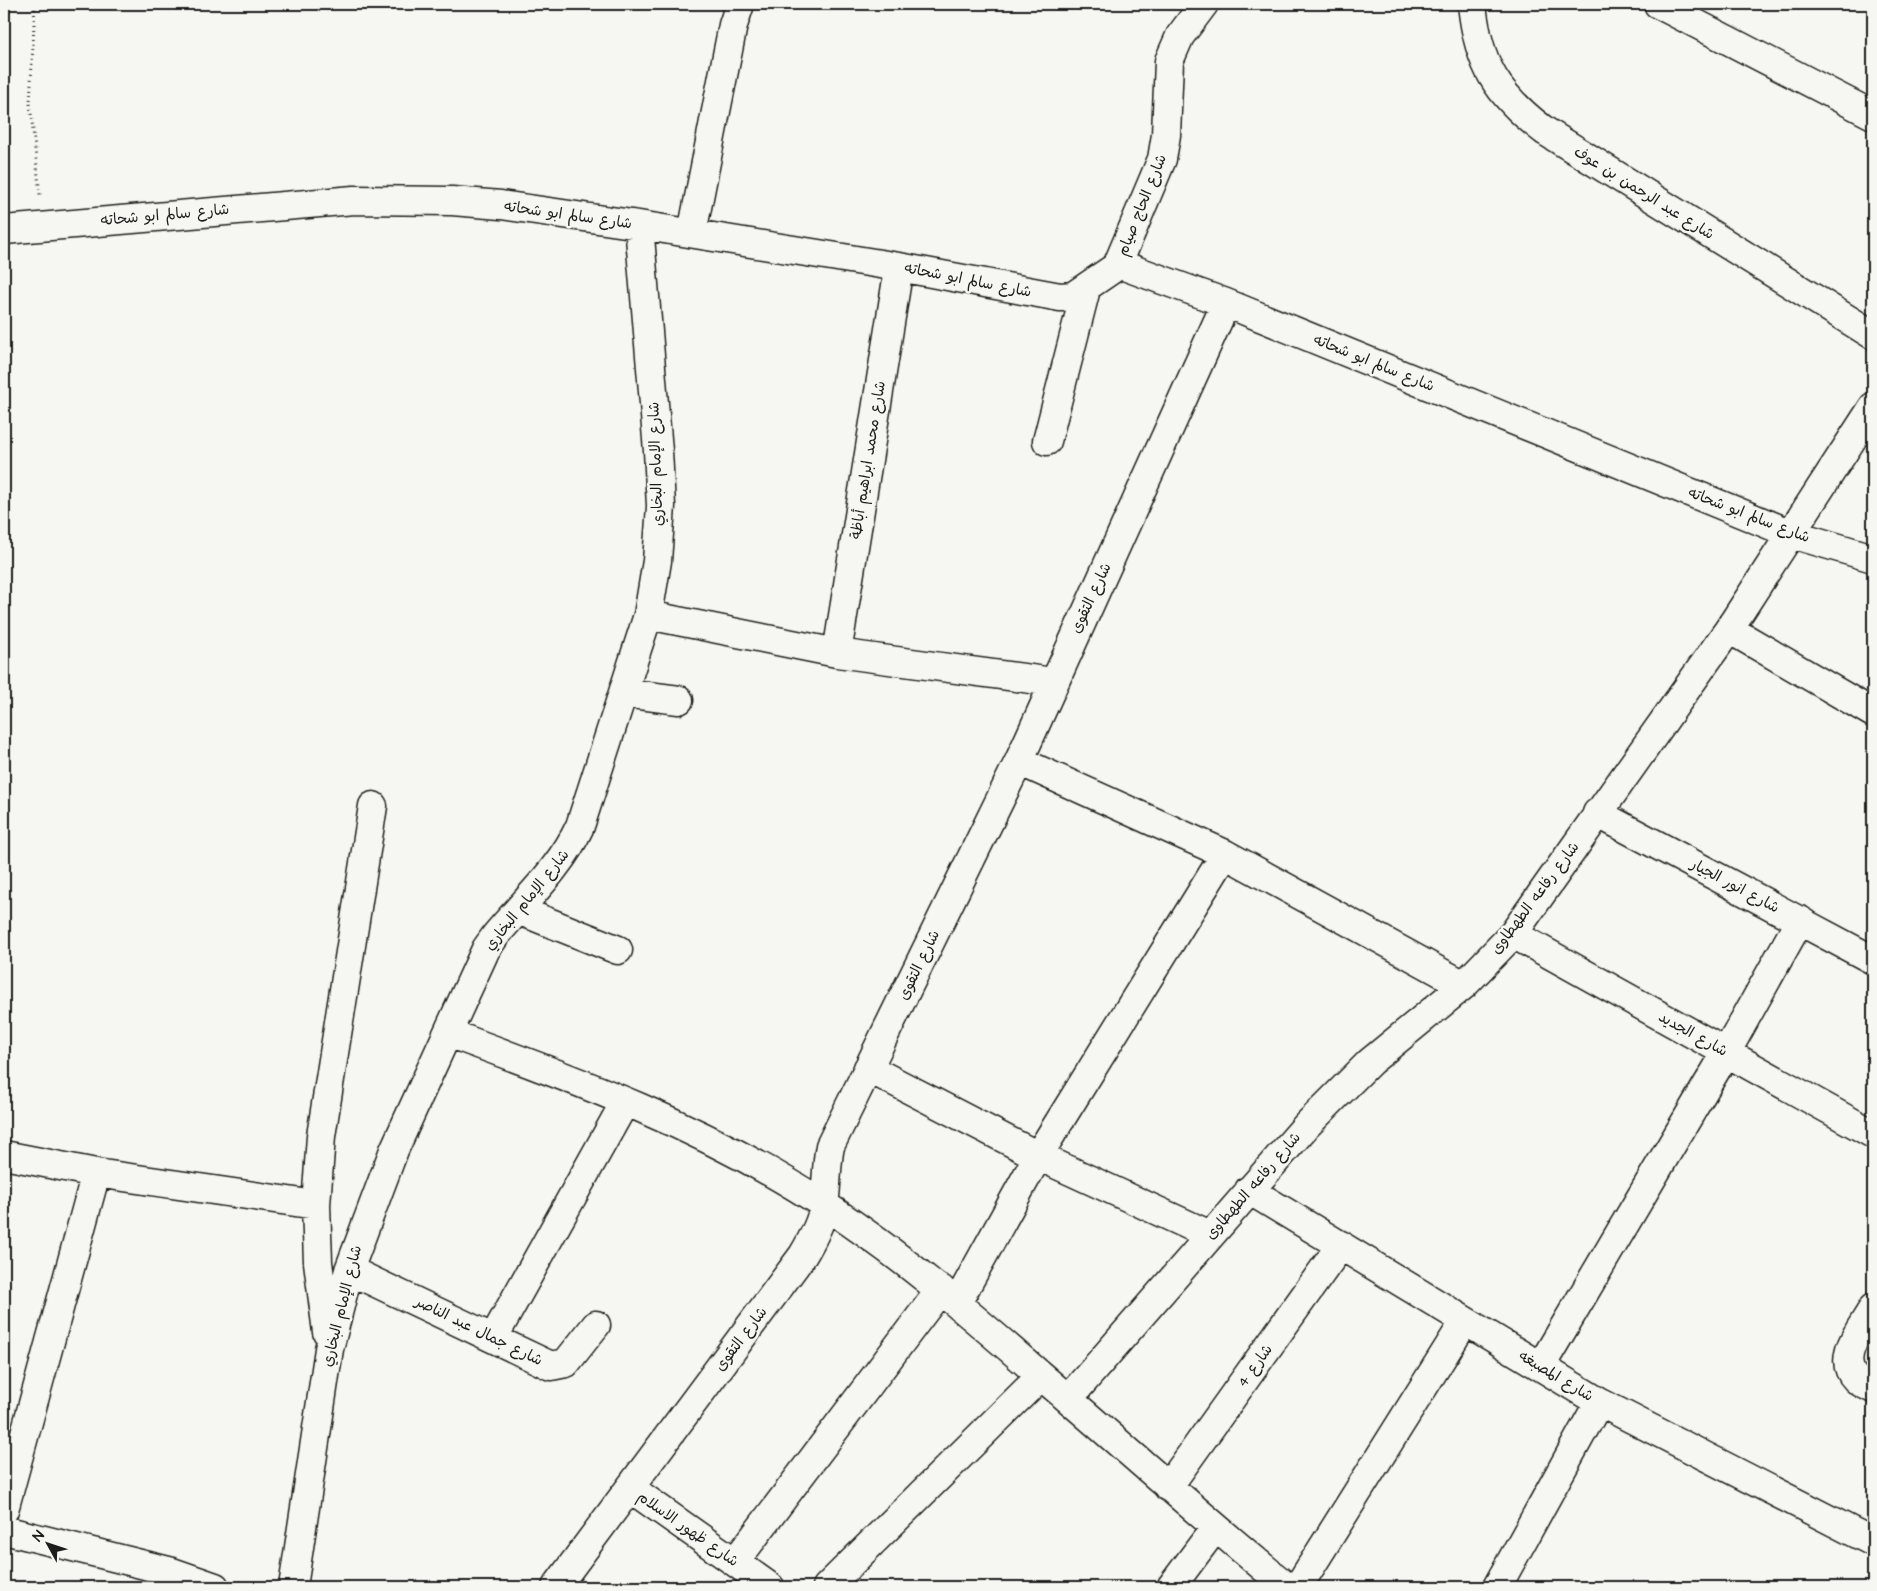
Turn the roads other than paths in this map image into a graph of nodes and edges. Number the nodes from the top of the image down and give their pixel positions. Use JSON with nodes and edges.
{"nodes":[{"id":1,"x":740,"y":4,"type":"edge"},
{"id":2,"x":1204,"y":4,"type":"edge"},
{"id":3,"x":1472,"y":4,"type":"edge"},
{"id":4,"x":1658,"y":4,"type":"edge"},
{"id":5,"x":1873,"y":115,"type":"edge"},
{"id":6,"x":638,"y":224,"type":"junction"},
{"id":7,"x":4,"y":230,"type":"edge"},
{"id":8,"x":692,"y":233,"type":"junction"},
{"id":9,"x":1117,"y":266,"type":"junction"},
{"id":10,"x":899,"y":267,"type":"junction"},
{"id":11,"x":1086,"y":288,"type":"junction"},
{"id":12,"x":1226,"y":303,"type":"junction"},
{"id":13,"x":1873,"y":335,"type":"edge"},
{"id":14,"x":1873,"y":408,"type":"edge"},
{"id":15,"x":1047,"y":440,"type":"dead end"},
{"id":16,"x":1792,"y":534,"type":"junction"},
{"id":17,"x":1873,"y":558,"type":"edge"},
{"id":18,"x":648,"y":615,"type":"junction"},
{"id":19,"x":1729,"y":629,"type":"junction"},
{"id":20,"x":837,"y":653,"type":"junction"},
{"id":21,"x":1053,"y":682,"type":"junction"},
{"id":22,"x":624,"y":693,"type":"junction"},
{"id":23,"x":679,"y":700,"type":"dead end"},
{"id":24,"x":1873,"y":713,"type":"edge"},
{"id":25,"x":1019,"y":761,"type":"junction"},
{"id":26,"x":373,"y":806,"type":"dead end"},
{"id":27,"x":1597,"y":813,"type":"junction"},
{"id":28,"x":1225,"y":854,"type":"junction"},
{"id":29,"x":518,"y":910,"type":"junction"},
{"id":30,"x":1800,"y":920,"type":"junction"},
{"id":31,"x":1512,"y":934,"type":"junction"},
{"id":32,"x":618,"y":950,"type":"dead end"},
{"id":33,"x":1873,"y":960,"type":"edge"},
{"id":34,"x":1464,"y":985,"type":"junction"},
{"id":35,"x":448,"y":1033,"type":"junction"},
{"id":36,"x":1726,"y":1053,"type":"junction"},
{"id":37,"x":868,"y":1068,"type":"junction"},
{"id":38,"x":625,"y":1102,"type":"junction"},
{"id":39,"x":1873,"y":1134,"type":"edge"},
{"id":40,"x":4,"y":1155,"type":"edge"},
{"id":41,"x":1038,"y":1156,"type":"junction"},
{"id":42,"x":96,"y":1173,"type":"junction"},
{"id":43,"x":1250,"y":1190,"type":"junction"},
{"id":44,"x":316,"y":1205,"type":"junction"},
{"id":45,"x":824,"y":1205,"type":"junction"},
{"id":46,"x":1210,"y":1235,"type":"junction"},
{"id":47,"x":1341,"y":1245,"type":"junction"},
{"id":48,"x":348,"y":1270,"type":"junction"},
{"id":49,"x":949,"y":1296,"type":"junction"},
{"id":50,"x":1873,"y":1308,"type":"edge"},
{"id":51,"x":1465,"y":1321,"type":"junction"},
{"id":52,"x":596,"y":1325,"type":"dead end"},
{"id":53,"x":494,"y":1337,"type":"junction"},
{"id":54,"x":329,"y":1349,"type":"junction"},
{"id":55,"x":1541,"y":1366,"type":"junction"},
{"id":56,"x":1041,"y":1376,"type":"junction"},
{"id":57,"x":1873,"y":1389,"type":"edge"},
{"id":58,"x":1068,"y":1399,"type":"junction"},
{"id":59,"x":1599,"y":1402,"type":"junction"},
{"id":60,"x":1168,"y":1487,"type":"junction"},
{"id":61,"x":630,"y":1488,"type":"junction"},
{"id":62,"x":4,"y":1510,"type":"edge"},
{"id":63,"x":1215,"y":1528,"type":"junction"},
{"id":64,"x":4,"y":1530,"type":"edge"},
{"id":65,"x":1873,"y":1542,"type":"edge"},
{"id":66,"x":735,"y":1562,"type":"junction"},
{"id":67,"x":216,"y":1587,"type":"edge"},
{"id":68,"x":293,"y":1587,"type":"edge"},
{"id":69,"x":556,"y":1587,"type":"edge"},
{"id":70,"x":770,"y":1587,"type":"edge"},
{"id":71,"x":826,"y":1587,"type":"edge"},
{"id":72,"x":1171,"y":1587,"type":"edge"},
{"id":73,"x":1287,"y":1587,"type":"edge"},
{"id":74,"x":1298,"y":1587,"type":"edge"},
{"id":75,"x":1496,"y":1587,"type":"edge"}],
"edges":[{"from":1,"to":8,"type":"street"},
{"from":2,"to":9,"type":"street","name":"شارع الحاج صيام"},
{"from":3,"to":13,"type":"street","name":"شارع عبد الرحمن بن عوف"},
{"from":4,"to":5,"type":"street"},
{"from":6,"to":7,"type":"street","name":"شارع سالم ابو شحاته"},
{"from":6,"to":8,"type":"street","name":"شارع سالم ابو شحاته"},
{"from":6,"to":18,"type":"street","name":"شارع الإمام البخاري"},
{"from":8,"to":10,"type":"street","name":"شارع سالم ابو شحاته"},
{"from":9,"to":11,"type":"street","name":"شارع سالم ابو شحاته"},
{"from":9,"to":12,"type":"street","name":"شارع سالم ابو شحاته"},
{"from":10,"to":11,"type":"street","name":"شارع سالم ابو شحاته"},
{"from":10,"to":20,"type":"street","name":"شارع محمد ابراهيم أباظة"},
{"from":11,"to":15,"type":"street"},
{"from":12,"to":16,"type":"street","name":"شارع سالم ابو شحاته"},
{"from":12,"to":21,"type":"street","name":"شارع التقوى"},
{"from":14,"to":16,"type":"street","name":"شارع رفاعه الطهطاوى"},
{"from":16,"to":17,"type":"street","name":"شارع سالم ابو شحاته"},
{"from":16,"to":19,"type":"street","name":"شارع رفاعه الطهطاوى"},
{"from":18,"to":20,"type":"street"},
{"from":18,"to":22,"type":"street","name":"شارع الإمام البخاري"},
{"from":19,"to":24,"type":"street"},
{"from":19,"to":27,"type":"street","name":"شارع رفاعه الطهطاوى"},
{"from":20,"to":21,"type":"street"},
{"from":21,"to":25,"type":"street","name":"شارع التقوى"},
{"from":22,"to":23,"type":"street"},
{"from":22,"to":29,"type":"street","name":"شارع الإمام البخاري"},
{"from":25,"to":28,"type":"street"},
{"from":25,"to":37,"type":"street","name":"شارع التقوى"},
{"from":26,"to":44,"type":"street"},
{"from":27,"to":30,"type":"street","name":"شارع انور الجيار"},
{"from":27,"to":31,"type":"street","name":"شارع رفاعه الطهطاوى"},
{"from":28,"to":34,"type":"street"},
{"from":28,"to":41,"type":"street"},
{"from":29,"to":32,"type":"street"},
{"from":29,"to":35,"type":"street","name":"شارع الإمام البخاري"},
{"from":30,"to":33,"type":"street","name":"شارع انور الجيار"},
{"from":30,"to":36,"type":"street"},
{"from":31,"to":34,"type":"street","name":"شارع رفاعه الطهطاوى"},
{"from":31,"to":36,"type":"street","name":"شارع الجديد"},
{"from":34,"to":43,"type":"street","name":"شارع رفاعه الطهطاوى"},
{"from":35,"to":38,"type":"street"},
{"from":35,"to":48,"type":"street","name":"شارع الإمام البخاري"},
{"from":36,"to":39,"type":"street","name":"شارع الجديد"},
{"from":36,"to":55,"type":"street"},
{"from":37,"to":41,"type":"street"},
{"from":37,"to":45,"type":"street","name":"شارع التقوى"},
{"from":38,"to":45,"type":"street"},
{"from":38,"to":53,"type":"street"},
{"from":40,"to":42,"type":"street"},
{"from":41,"to":46,"type":"street"},
{"from":41,"to":49,"type":"street"},
{"from":42,"to":44,"type":"street"},
{"from":42,"to":62,"type":"street"},
{"from":43,"to":46,"type":"street","name":"شارع رفاعه الطهطاوى"},
{"from":43,"to":47,"type":"street","name":"شارع المصبغه"},
{"from":44,"to":54,"type":"street"},
{"from":45,"to":49,"type":"street"},
{"from":45,"to":61,"type":"street","name":"شارع التقوى"},
{"from":46,"to":58,"type":"street","name":"شارع رفاعه الطهطاوى"},
{"from":47,"to":51,"type":"street","name":"شارع المصبغه"},
{"from":47,"to":60,"type":"street","name":"شارع 4"},
{"from":48,"to":53,"type":"street","name":"شارع جمال عبد الناصر"},
{"from":48,"to":54,"type":"street","name":"شارع الإمام البخاري"},
{"from":49,"to":56,"type":"street"},
{"from":49,"to":66,"type":"street"},
{"from":50,"to":57,"type":"street"},
{"from":51,"to":55,"type":"street","name":"شارع المصبغه"},
{"from":51,"to":74,"type":"street"},
{"from":52,"to":53,"type":"street","name":"شارع جمال عبد الناصر"},
{"from":54,"to":68,"type":"street","name":"شارع الإمام البخاري"},
{"from":55,"to":59,"type":"street","name":"شارع المصبغه"},
{"from":56,"to":58,"type":"street"},
{"from":56,"to":71,"type":"street"},
{"from":58,"to":60,"type":"street"},
{"from":59,"to":65,"type":"street","name":"شارع المصبغه"},
{"from":59,"to":75,"type":"street"},
{"from":60,"to":63,"type":"street"},
{"from":61,"to":66,"type":"street","name":"شارع ظهور الاسلام"},
{"from":61,"to":69,"type":"street","name":"شارع التقوى"},
{"from":63,"to":72,"type":"street"},
{"from":63,"to":73,"type":"street"},
{"from":64,"to":67,"type":"street"},
{"from":66,"to":70,"type":"street","name":"شارع ظهور الاسلام"}]}
